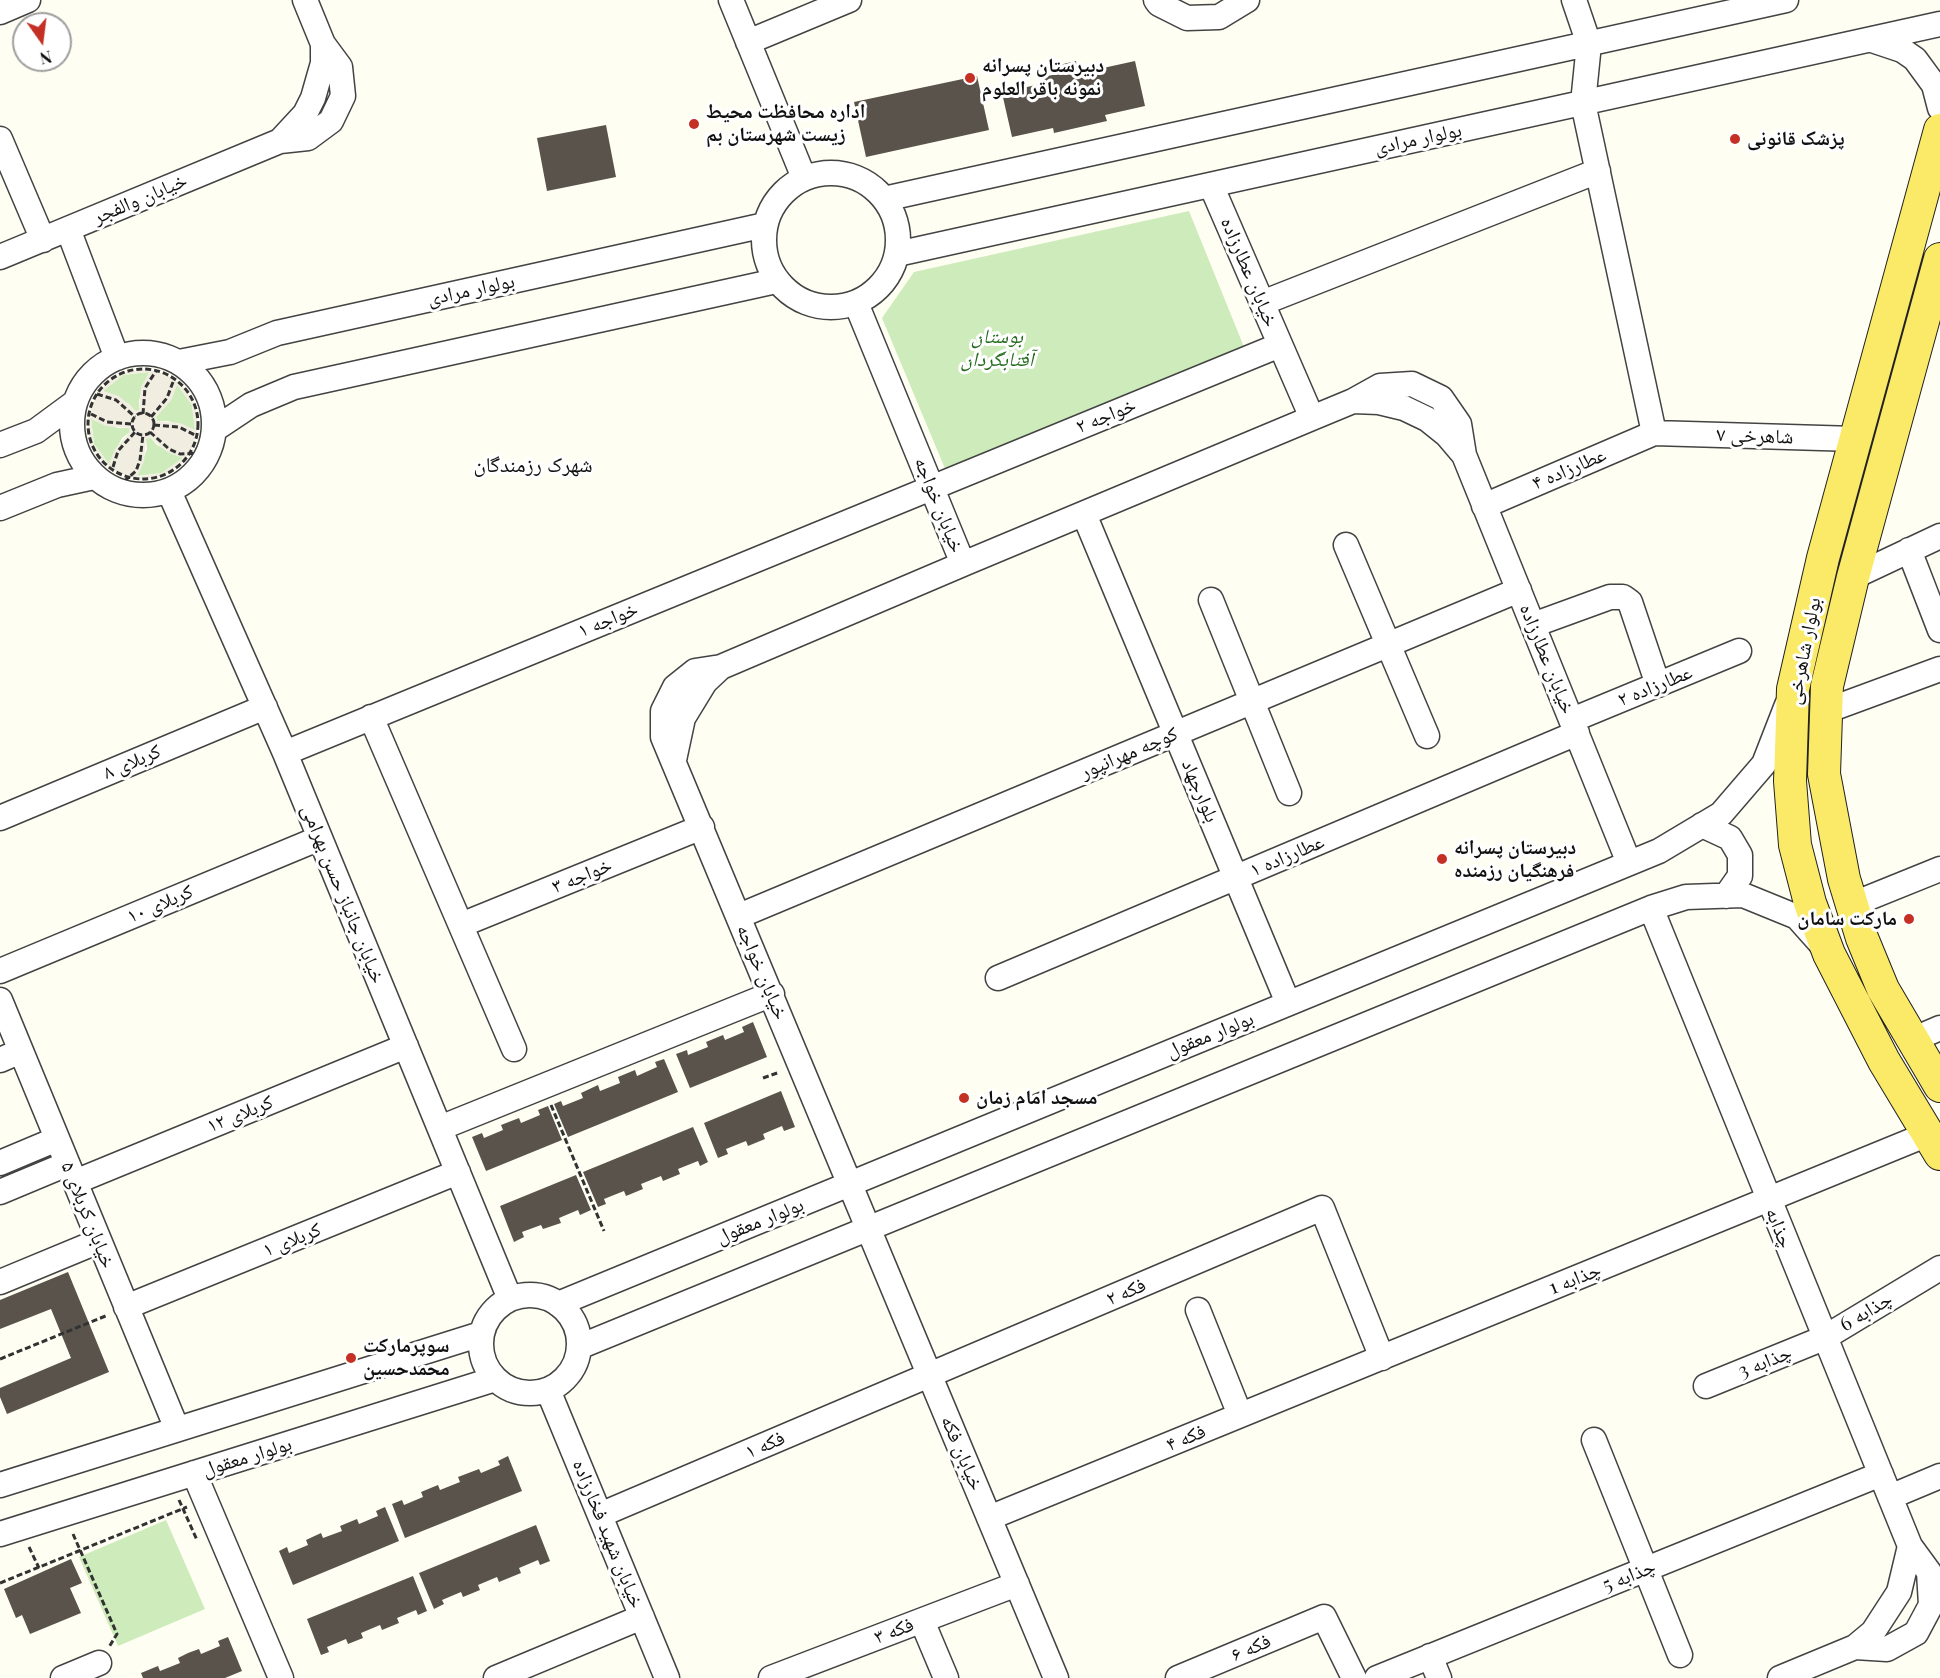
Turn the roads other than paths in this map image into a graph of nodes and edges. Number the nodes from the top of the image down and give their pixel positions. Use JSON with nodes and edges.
{"nodes":[{"id":1,"x":28,"y":0,"type":"edge"},
{"id":2,"x":305,"y":0,"type":"edge"},
{"id":3,"x":731,"y":0,"type":"edge"},
{"id":4,"x":849,"y":0,"type":"edge"},
{"id":5,"x":1156,"y":0,"type":"edge"},
{"id":6,"x":1238,"y":0,"type":"edge"},
{"id":7,"x":1246,"y":0,"type":"edge"},
{"id":8,"x":1574,"y":0,"type":"edge"},
{"id":9,"x":1786,"y":0,"type":"edge"},
{"id":10,"x":0,"y":12,"type":"edge"},
{"id":11,"x":1940,"y":24,"type":"edge"},
{"id":12,"x":1872,"y":40,"type":"junction"},
{"id":13,"x":748,"y":42,"type":"junction"},
{"id":14,"x":1588,"y":44,"type":"junction"},
{"id":15,"x":1583,"y":103,"type":"junction"},
{"id":16,"x":1940,"y":108,"type":"edge"},
{"id":17,"x":1940,"y":130,"type":"edge"},
{"id":18,"x":0,"y":139,"type":"edge"},
{"id":19,"x":1598,"y":171,"type":"junction"},
{"id":20,"x":804,"y":178,"type":"junction"},
{"id":21,"x":1211,"y":185,"type":"junction"},
{"id":22,"x":884,"y":199,"type":"junction"},
{"id":23,"x":765,"y":225,"type":"junction"},
{"id":24,"x":68,"y":229,"type":"junction"},
{"id":25,"x":43,"y":240,"type":"junction"},
{"id":26,"x":897,"y":254,"type":"junction"},
{"id":27,"x":0,"y":258,"type":"edge"},
{"id":28,"x":1940,"y":259,"type":"edge"},
{"id":29,"x":776,"y":281,"type":"junction"},
{"id":30,"x":856,"y":303,"type":"junction"},
{"id":31,"x":1262,"y":303,"type":"junction"},
{"id":32,"x":1280,"y":345,"type":"junction"},
{"id":33,"x":117,"y":358,"type":"junction"},
{"id":34,"x":170,"y":368,"type":"junction"},
{"id":35,"x":84,"y":401,"type":"junction"},
{"id":36,"x":1312,"y":418,"type":"junction"},
{"id":37,"x":1654,"y":433,"type":"junction"},
{"id":38,"x":1855,"y":439,"type":"junction"},
{"id":39,"x":202,"y":443,"type":"junction"},
{"id":40,"x":0,"y":445,"type":"edge"},
{"id":41,"x":113,"y":479,"type":"junction"},
{"id":42,"x":932,"y":487,"type":"junction"},
{"id":43,"x":169,"y":491,"type":"junction"},
{"id":44,"x":1484,"y":506,"type":"junction"},
{"id":45,"x":0,"y":508,"type":"edge"},
{"id":46,"x":1084,"y":514,"type":"junction"},
{"id":47,"x":1940,"y":536,"type":"edge"},
{"id":48,"x":1346,"y":545,"type":"dead end"},
{"id":49,"x":1910,"y":550,"type":"junction"},
{"id":50,"x":963,"y":564,"type":"junction"},
{"id":51,"x":1853,"y":577,"type":"junction"},
{"id":52,"x":1519,"y":590,"type":"junction"},
{"id":53,"x":1211,"y":600,"type":"dead end"},
{"id":54,"x":1533,"y":625,"type":"junction"},
{"id":55,"x":1940,"y":630,"type":"edge"},
{"id":56,"x":1388,"y":645,"type":"junction"},
{"id":57,"x":1739,"y":651,"type":"dead end"},
{"id":58,"x":1940,"y":669,"type":"edge"},
{"id":59,"x":1658,"y":684,"type":"junction"},
{"id":60,"x":1793,"y":689,"type":"junction"},
{"id":61,"x":1252,"y":702,"type":"junction"},
{"id":62,"x":265,"y":707,"type":"junction"},
{"id":63,"x":1826,"y":711,"type":"junction"},
{"id":64,"x":371,"y":717,"type":"junction"},
{"id":65,"x":1574,"y":726,"type":"junction"},
{"id":66,"x":1176,"y":733,"type":"junction"},
{"id":67,"x":1427,"y":736,"type":"dead end"},
{"id":68,"x":285,"y":753,"type":"junction"},
{"id":69,"x":1289,"y":793,"type":"dead end"},
{"id":70,"x":0,"y":818,"type":"edge"},
{"id":71,"x":1702,"y":825,"type":"junction"},
{"id":72,"x":702,"y":827,"type":"junction"},
{"id":73,"x":320,"y":838,"type":"junction"},
{"id":74,"x":1629,"y":863,"type":"junction"},
{"id":75,"x":1940,"y":870,"type":"edge"},
{"id":76,"x":1236,"y":877,"type":"junction"},
{"id":77,"x":1726,"y":896,"type":"junction"},
{"id":78,"x":1851,"y":905,"type":"junction"},
{"id":79,"x":1652,"y":908,"type":"junction"},
{"id":80,"x":739,"y":916,"type":"junction"},
{"id":81,"x":461,"y":925,"type":"junction"},
{"id":82,"x":1829,"y":954,"type":"junction"},
{"id":83,"x":0,"y":971,"type":"edge"},
{"id":84,"x":998,"y":978,"type":"dead end"},
{"id":85,"x":772,"y":994,"type":"junction"},
{"id":86,"x":0,"y":1000,"type":"edge"},
{"id":87,"x":1288,"y":1003,"type":"junction"},
{"id":88,"x":1926,"y":1034,"type":"edge"},
{"id":89,"x":406,"y":1046,"type":"junction"},
{"id":90,"x":514,"y":1049,"type":"dead end"},
{"id":91,"x":11,"y":1056,"type":"edge"},
{"id":92,"x":1940,"y":1086,"type":"edge"},
{"id":93,"x":440,"y":1128,"type":"junction"},
{"id":94,"x":57,"y":1139,"type":"junction"},
{"id":95,"x":1934,"y":1144,"type":"edge"},
{"id":96,"x":0,"y":1163,"type":"edge"},
{"id":97,"x":458,"y":1172,"type":"junction"},
{"id":98,"x":71,"y":1173,"type":"junction"},
{"id":99,"x":851,"y":1184,"type":"junction"},
{"id":100,"x":0,"y":1192,"type":"edge"},
{"id":101,"x":1768,"y":1200,"type":"junction"},
{"id":102,"x":869,"y":1227,"type":"junction"},
{"id":103,"x":99,"y":1241,"type":"junction"},
{"id":104,"x":1940,"y":1268,"type":"edge"},
{"id":105,"x":0,"y":1282,"type":"edge"},
{"id":106,"x":510,"y":1299,"type":"junction"},
{"id":107,"x":558,"y":1304,"type":"junction"},
{"id":108,"x":126,"y":1307,"type":"junction"},
{"id":109,"x":1198,"y":1310,"type":"dead end"},
{"id":110,"x":481,"y":1334,"type":"junction"},
{"id":111,"x":1824,"y":1338,"type":"junction"},
{"id":112,"x":579,"y":1347,"type":"junction"},
{"id":113,"x":1382,"y":1358,"type":"junction"},
{"id":114,"x":930,"y":1375,"type":"junction"},
{"id":115,"x":495,"y":1379,"type":"junction"},
{"id":116,"x":1706,"y":1386,"type":"dead end"},
{"id":117,"x":548,"y":1390,"type":"junction"},
{"id":118,"x":1240,"y":1415,"type":"junction"},
{"id":119,"x":177,"y":1429,"type":"junction"},
{"id":120,"x":1594,"y":1440,"type":"dead end"},
{"id":121,"x":194,"y":1473,"type":"junction"},
{"id":122,"x":1881,"y":1474,"type":"junction"},
{"id":123,"x":1940,"y":1476,"type":"edge"},
{"id":124,"x":1,"y":1480,"type":"edge"},
{"id":125,"x":1890,"y":1497,"type":"junction"},
{"id":126,"x":600,"y":1515,"type":"junction"},
{"id":127,"x":989,"y":1518,"type":"junction"},
{"id":128,"x":0,"y":1534,"type":"edge"},
{"id":129,"x":1910,"y":1546,"type":"junction"},
{"id":130,"x":1645,"y":1569,"type":"junction"},
{"id":131,"x":1017,"y":1584,"type":"junction"},
{"id":132,"x":642,"y":1617,"type":"junction"},
{"id":133,"x":922,"y":1620,"type":"junction"},
{"id":134,"x":1855,"y":1647,"type":"junction"},
{"id":135,"x":1680,"y":1655,"type":"dead end"},
{"id":136,"x":99,"y":1663,"type":"road end"},
{"id":137,"x":1435,"y":1667,"type":"edge"},
{"id":138,"x":63,"y":1678,"type":"edge"},
{"id":139,"x":281,"y":1678,"type":"edge"},
{"id":140,"x":496,"y":1678,"type":"edge"},
{"id":141,"x":667,"y":1678,"type":"edge"},
{"id":142,"x":773,"y":1678,"type":"edge"},
{"id":143,"x":946,"y":1678,"type":"edge"},
{"id":144,"x":1056,"y":1678,"type":"edge"},
{"id":145,"x":1178,"y":1678,"type":"edge"},
{"id":146,"x":1354,"y":1678,"type":"edge"},
{"id":147,"x":1377,"y":1678,"type":"edge"},
{"id":148,"x":1780,"y":1678,"type":"edge"}],
"edges":[{"from":1,"to":10,"type":"street"},
{"from":2,"to":24,"type":"street","name":"خیابان والفجر"},
{"from":3,"to":13,"type":"street"},
{"from":4,"to":13,"type":"street"},
{"from":5,"to":7,"type":"street"},
{"from":6,"to":7,"type":"street"},
{"from":8,"to":14,"type":"street"},
{"from":9,"to":14,"type":"street"},
{"from":11,"to":12,"type":"street","name":"بولوار مرادی"},
{"from":12,"to":15,"type":"street","name":"بولوار مرادی"},
{"from":12,"to":16,"type":"street"},
{"from":13,"to":20,"type":"street"},
{"from":14,"to":15,"type":"street"},
{"from":14,"to":22,"type":"street"},
{"from":15,"to":19,"type":"street"},
{"from":15,"to":21,"type":"street","name":"بولوار مرادی"},
{"from":17,"to":38,"type":"main road","name":"بولوار شاهرخی"},
{"from":18,"to":25,"type":"street"},
{"from":19,"to":31,"type":"street"},
{"from":19,"to":37,"type":"street"},
{"from":20,"to":22,"type":"street"},
{"from":20,"to":23,"type":"street"},
{"from":21,"to":26,"type":"street","name":"بولوار مرادی"},
{"from":21,"to":31,"type":"street","name":"خیابان عطارزاده"},
{"from":22,"to":26,"type":"street"},
{"from":23,"to":29,"type":"street"},
{"from":23,"to":34,"type":"street","name":"بولوار مرادی"},
{"from":24,"to":25,"type":"street","name":"خیابان والفجر"},
{"from":24,"to":33,"type":"street"},
{"from":25,"to":27,"type":"street","name":"خیابان والفجر"},
{"from":26,"to":30,"type":"street"},
{"from":28,"to":51,"type":"main road","name":"بولوار شاهرخی"},
{"from":29,"to":30,"type":"street"},
{"from":29,"to":39,"type":"street"},
{"from":30,"to":42,"type":"street","name":"خیابان خواجه"},
{"from":31,"to":32,"type":"street","name":"خیابان عطارزاده"},
{"from":32,"to":36,"type":"street","name":"خیابان عطارزاده"},
{"from":32,"to":42,"type":"street","name":"خواجه ۲"},
{"from":33,"to":34,"type":"street"},
{"from":33,"to":35,"type":"street"},
{"from":34,"to":39,"type":"street"},
{"from":35,"to":40,"type":"street"},
{"from":35,"to":41,"type":"street"},
{"from":36,"to":44,"type":"street","name":"خیابان عطارزاده"},
{"from":36,"to":46,"type":"street"},
{"from":37,"to":38,"type":"street","name":"شاهرخی ۷"},
{"from":37,"to":44,"type":"street","name":"عطارزاده ۴"},
{"from":38,"to":60,"type":"main road","name":"بولوار شاهرخی"},
{"from":39,"to":43,"type":"street"},
{"from":41,"to":43,"type":"street"},
{"from":41,"to":45,"type":"street"},
{"from":42,"to":50,"type":"street","name":"خیابان خواجه"},
{"from":42,"to":64,"type":"street","name":"خواجه ۱"},
{"from":43,"to":62,"type":"street","name":"خیابان جانباز حسن بهرامی"},
{"from":44,"to":52,"type":"street","name":"خیابان عطارزاده"},
{"from":46,"to":50,"type":"street"},
{"from":46,"to":66,"type":"street","name":"بلوارجهاد"},
{"from":47,"to":49,"type":"street"},
{"from":48,"to":56,"type":"street"},
{"from":49,"to":51,"type":"street"},
{"from":49,"to":55,"type":"street"},
{"from":50,"to":72,"type":"street","name":"خیابان خواجه"},
{"from":51,"to":63,"type":"main road","name":"بولوار شاهرخی"},
{"from":52,"to":54,"type":"street","name":"خیابان عطارزاده"},
{"from":52,"to":56,"type":"street","name":"کوچه مهرانپور"},
{"from":53,"to":61,"type":"street"},
{"from":54,"to":59,"type":"street"},
{"from":54,"to":65,"type":"street","name":"خیابان عطارزاده"},
{"from":56,"to":61,"type":"street","name":"کوچه مهرانپور"},
{"from":56,"to":67,"type":"street"},
{"from":57,"to":59,"type":"street","name":"عطارزاده ۲"},
{"from":58,"to":63,"type":"street"},
{"from":59,"to":65,"type":"street","name":"عطارزاده ۲"},
{"from":60,"to":71,"type":"street","name":"بولوار معقول"},
{"from":60,"to":82,"type":"main road","name":"بولوار شاهرخی"},
{"from":61,"to":66,"type":"street","name":"کوچه مهرانپور"},
{"from":61,"to":69,"type":"street"},
{"from":62,"to":68,"type":"street","name":"خیابان جانباز حسن بهرامی"},
{"from":62,"to":70,"type":"street","name":"کربلای ۸"},
{"from":63,"to":78,"type":"main road","name":"بولوار شاهرخی"},
{"from":64,"to":68,"type":"street","name":"خواجه ۱"},
{"from":64,"to":81,"type":"street"},
{"from":65,"to":74,"type":"street","name":"خیابان عطارزاده"},
{"from":65,"to":76,"type":"street","name":"عطارزاده ۱"},
{"from":66,"to":76,"type":"street","name":"بلوارجهاد"},
{"from":66,"to":80,"type":"street","name":"کوچه مهرانپور"},
{"from":68,"to":73,"type":"street","name":"خیابان جانباز حسن بهرامی"},
{"from":71,"to":74,"type":"street","name":"بولوار معقول"},
{"from":71,"to":77,"type":"street"},
{"from":72,"to":80,"type":"street","name":"خیابان خواجه"},
{"from":72,"to":81,"type":"street","name":"خواجه ۳"},
{"from":73,"to":83,"type":"street","name":"کربلای ۱۰"},
{"from":73,"to":89,"type":"street","name":"خیابان جانباز حسن بهرامی"},
{"from":74,"to":87,"type":"street","name":"بولوار معقول"},
{"from":75,"to":78,"type":"street"},
{"from":76,"to":84,"type":"street","name":"عطارزاده ۱"},
{"from":76,"to":87,"type":"street","name":"بلوارجهاد"},
{"from":77,"to":79,"type":"street"},
{"from":77,"to":82,"type":"street"},
{"from":78,"to":88,"type":"main road","name":"بولوار شاهرخی"},
{"from":79,"to":101,"type":"street","name":"چذابه"},
{"from":79,"to":102,"type":"street"},
{"from":80,"to":85,"type":"street","name":"خیابان خواجه"},
{"from":81,"to":90,"type":"street"},
{"from":82,"to":95,"type":"main road","name":"بولوار شاهرخی"},
{"from":85,"to":93,"type":"street"},
{"from":85,"to":99,"type":"street","name":"خیابان خواجه"},
{"from":86,"to":91,"type":"street","name":"خیابان کربلای ۵"},
{"from":87,"to":99,"type":"street","name":"بولوار معقول"},
{"from":88,"to":92,"type":"main road","name":"بولوار شاهرخی"},
{"from":89,"to":93,"type":"street","name":"خیابان جانباز حسن بهرامی"},
{"from":89,"to":98,"type":"street","name":"کربلای ۱۲"},
{"from":91,"to":94,"type":"street","name":"خیابان کربلای ۵"},
{"from":93,"to":97,"type":"street","name":"خیابان جانباز حسن بهرامی"},
{"from":94,"to":96,"type":"street"},
{"from":94,"to":98,"type":"street","name":"خیابان کربلای ۵"},
{"from":95,"to":101,"type":"street","name":"چذابه 1"},
{"from":97,"to":106,"type":"street","name":"خیابان جانباز حسن بهرامی"},
{"from":97,"to":108,"type":"street","name":"کربلای ۱"},
{"from":98,"to":100,"type":"street","name":"کربلای ۱۲"},
{"from":98,"to":103,"type":"street","name":"خیابان کربلای ۵"},
{"from":99,"to":102,"type":"street","name":"خیابان خواجه"},
{"from":99,"to":107,"type":"street","name":"بولوار معقول"},
{"from":101,"to":111,"type":"street","name":"چذابه"},
{"from":101,"to":113,"type":"street","name":"چذابه 1"},
{"from":102,"to":112,"type":"street"},
{"from":102,"to":114,"type":"street","name":"خیابان فکه"},
{"from":103,"to":105,"type":"street"},
{"from":103,"to":108,"type":"street","name":"خیابان کربلای ۵"},
{"from":104,"to":111,"type":"street","name":"چذابه 6"},
{"from":106,"to":107,"type":"street"},
{"from":106,"to":110,"type":"street"},
{"from":107,"to":112,"type":"street"},
{"from":108,"to":119,"type":"street","name":"خیابان کربلای ۵"},
{"from":109,"to":118,"type":"street"},
{"from":110,"to":115,"type":"street"},
{"from":110,"to":119,"type":"street"},
{"from":111,"to":116,"type":"street","name":"چذابه 3"},
{"from":111,"to":122,"type":"street","name":"چذابه"},
{"from":112,"to":117,"type":"street"},
{"from":113,"to":114,"type":"street","name":"فکه ۲"},
{"from":113,"to":118,"type":"street","name":"فکه ۴"},
{"from":114,"to":126,"type":"street","name":"فکه ۱"},
{"from":114,"to":127,"type":"street","name":"خیابان فکه"},
{"from":115,"to":117,"type":"street"},
{"from":115,"to":121,"type":"street","name":"بولوار معقول"},
{"from":117,"to":126,"type":"street","name":"خیابان شهید فخارزاده"},
{"from":118,"to":127,"type":"street","name":"فکه ۴"},
{"from":119,"to":124,"type":"street"},
{"from":120,"to":130,"type":"street"},
{"from":121,"to":128,"type":"street","name":"بولوار معقول"},
{"from":121,"to":139,"type":"street"},
{"from":122,"to":125,"type":"street","name":"چذابه"},
{"from":122,"to":130,"type":"street","name":"چذابه 5"},
{"from":123,"to":125,"type":"street"},
{"from":125,"to":129,"type":"street","name":"چذابه"},
{"from":126,"to":132,"type":"street","name":"خیابان شهید فخارزاده"},
{"from":127,"to":131,"type":"street","name":"خیابان فکه"},
{"from":129,"to":134,"type":"street"},
{"from":129,"to":134,"type":"street","name":"چذابه"},
{"from":130,"to":135,"type":"street"},
{"from":130,"to":137,"type":"street","name":"چذابه 5"},
{"from":131,"to":133,"type":"street","name":"فکه ۳"},
{"from":131,"to":144,"type":"street","name":"خیابان فکه"},
{"from":132,"to":140,"type":"street"},
{"from":132,"to":141,"type":"street","name":"خیابان شهید فخارزاده"},
{"from":133,"to":142,"type":"street","name":"فکه ۳"},
{"from":133,"to":143,"type":"street"},
{"from":134,"to":148,"type":"street"},
{"from":136,"to":138,"type":"street"},
{"from":137,"to":147,"type":"street","name":"چذابه 5"},
{"from":145,"to":146,"type":"street","name":"فکه ۶"}]}
